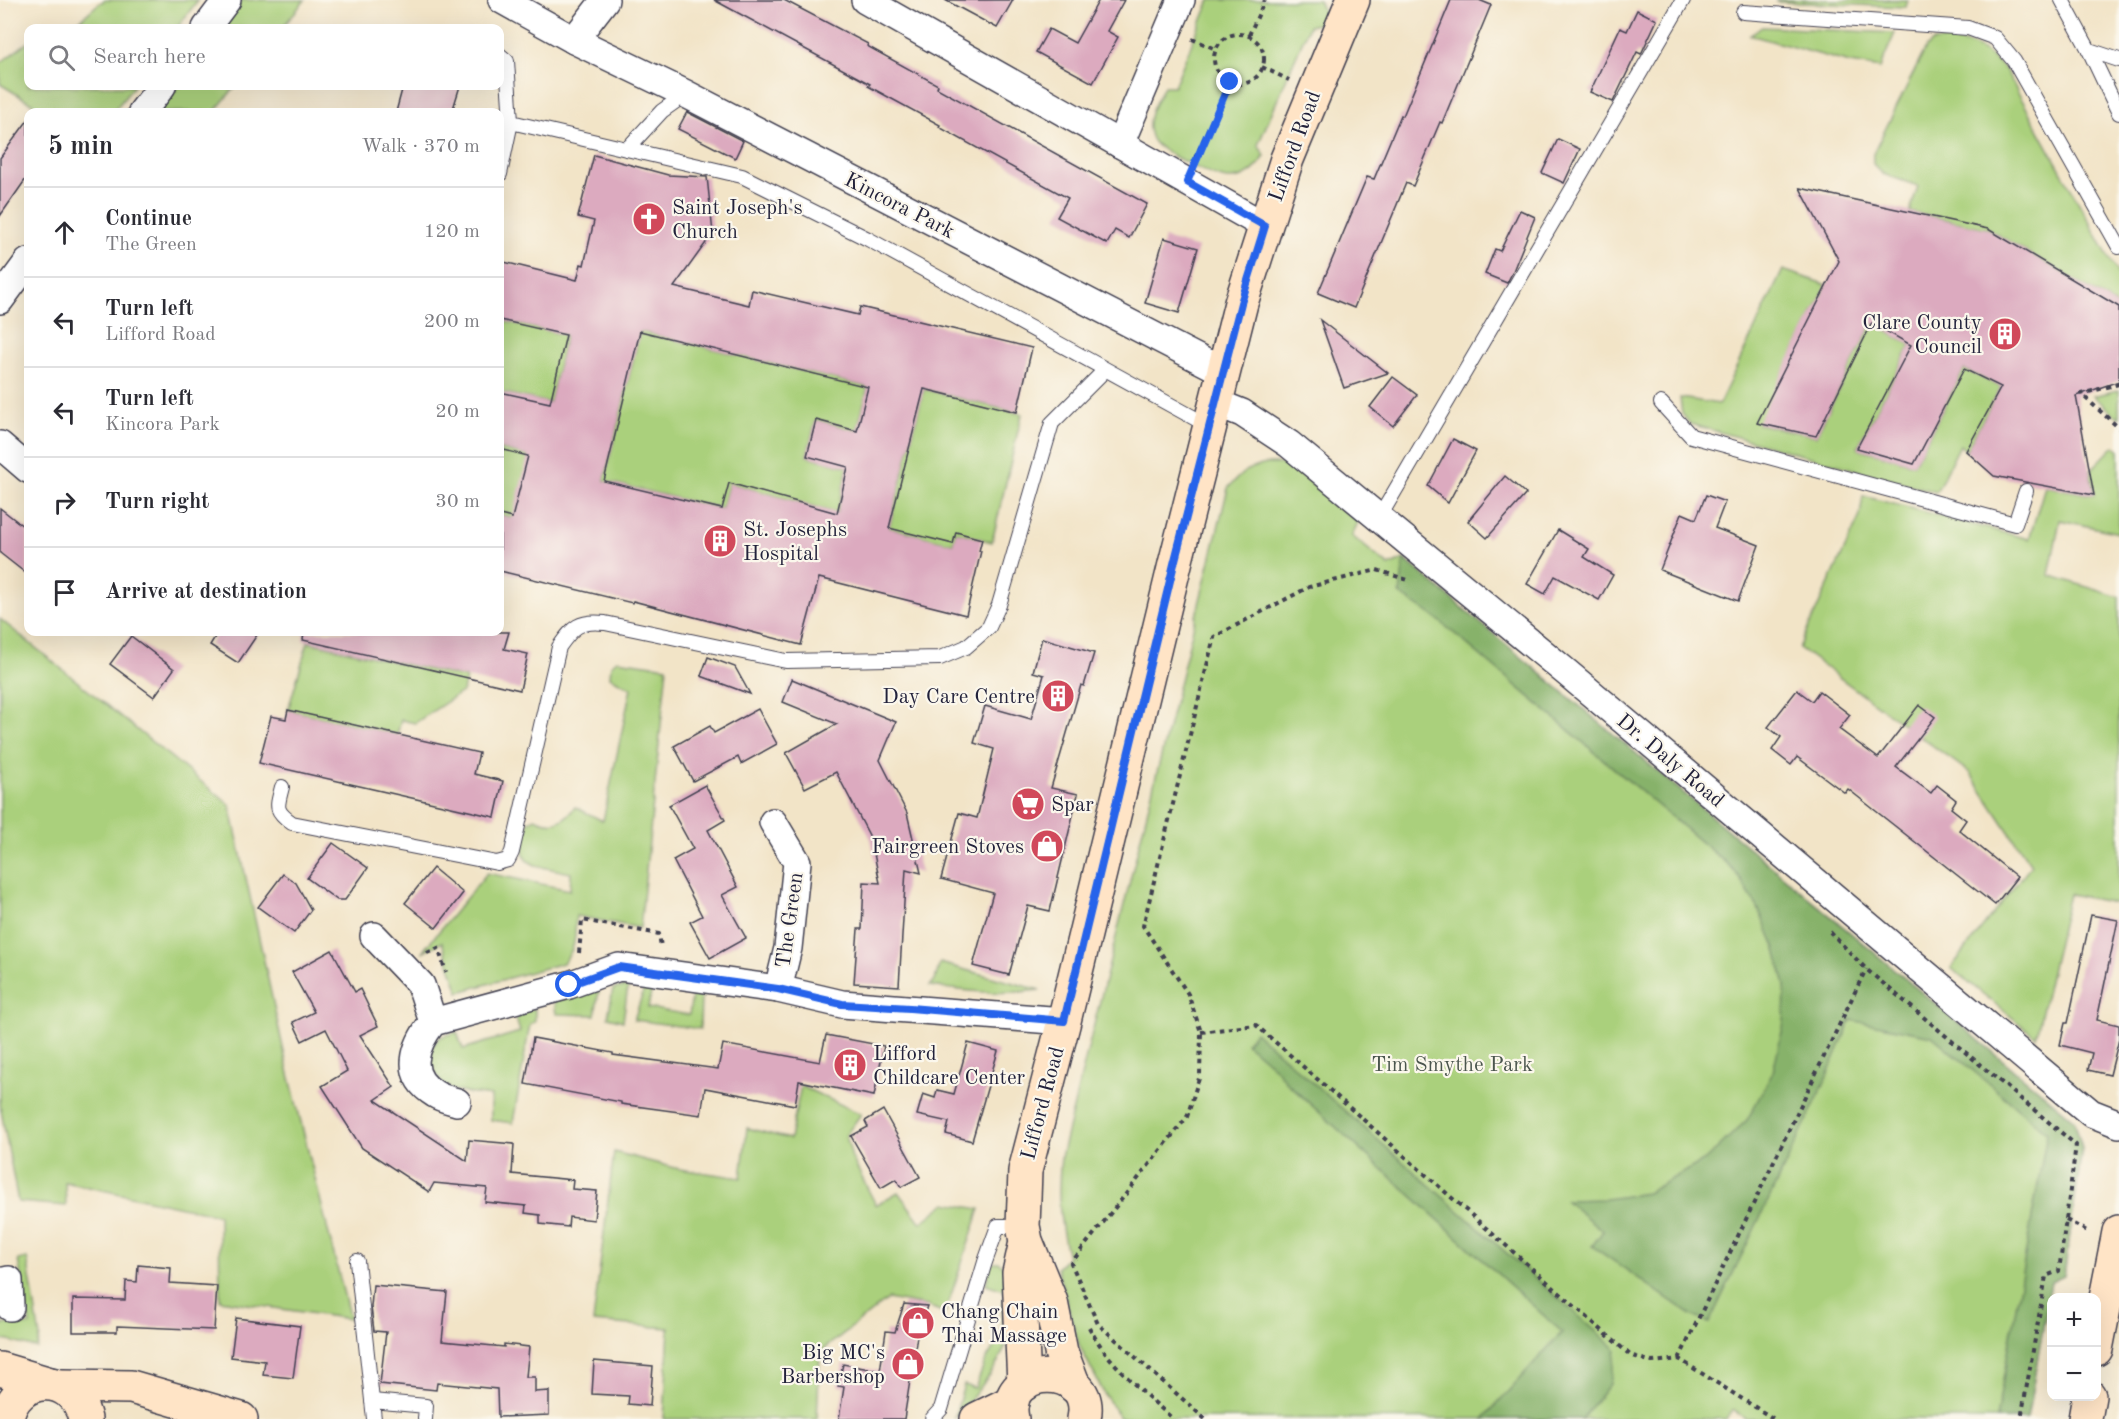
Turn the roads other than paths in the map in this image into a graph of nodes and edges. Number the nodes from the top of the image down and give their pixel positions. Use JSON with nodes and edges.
{"nodes":[{"id":1,"x":227,"y":0,"type":"edge"},
{"id":2,"x":502,"y":0,"type":"edge"},
{"id":3,"x":605,"y":0,"type":"edge"},
{"id":4,"x":865,"y":0,"type":"edge"},
{"id":5,"x":1181,"y":0,"type":"edge"},
{"id":6,"x":1353,"y":0,"type":"edge"},
{"id":7,"x":1683,"y":0,"type":"edge"},
{"id":8,"x":2062,"y":0,"type":"edge"},
{"id":9,"x":1743,"y":12,"type":"dead end"},
{"id":10,"x":209,"y":24,"type":"edge"},
{"id":11,"x":574,"y":40,"type":"junction"},
{"id":12,"x":2089,"y":50,"type":"junction"},
{"id":13,"x":504,"y":59,"type":"edge"},
{"id":14,"x":2119,"y":60,"type":"edge"},
{"id":15,"x":159,"y":90,"type":"edge"},
{"id":16,"x":686,"y":94,"type":"junction"},
{"id":17,"x":145,"y":108,"type":"edge"},
{"id":18,"x":2119,"y":113,"type":"edge"},
{"id":19,"x":511,"y":122,"type":"junction"},
{"id":20,"x":1120,"y":144,"type":"junction"},
{"id":21,"x":627,"y":149,"type":"junction"},
{"id":22,"x":504,"y":155,"type":"edge"},
{"id":23,"x":1265,"y":226,"type":"junction"},
{"id":24,"x":2119,"y":247,"type":"edge"},
{"id":25,"x":24,"y":267,"type":"edge"},
{"id":26,"x":0,"y":300,"type":"edge"},
{"id":27,"x":1106,"y":370,"type":"junction"},
{"id":28,"x":1224,"y":372,"type":"junction"},
{"id":29,"x":1661,"y":403,"type":"dead end"},
{"id":30,"x":1214,"y":415,"type":"junction"},
{"id":31,"x":0,"y":445,"type":"edge"},
{"id":32,"x":24,"y":466,"type":"edge"},
{"id":33,"x":2026,"y":491,"type":"dead end"},
{"id":34,"x":1379,"y":518,"type":"junction"},
{"id":35,"x":282,"y":787,"type":"dead end"},
{"id":36,"x":773,"y":822,"type":"dead end"},
{"id":37,"x":374,"y":936,"type":"dead end"},
{"id":38,"x":778,"y":989,"type":"junction"},
{"id":39,"x":1064,"y":1021,"type":"junction"},
{"id":40,"x":433,"y":1022,"type":"junction"},
{"id":41,"x":457,"y":1102,"type":"dead end"},
{"id":42,"x":2119,"y":1124,"type":"edge"},
{"id":43,"x":2119,"y":1232,"type":"edge"},
{"id":44,"x":1025,"y":1233,"type":"junction"},
{"id":45,"x":357,"y":1261,"type":"dead end"},
{"id":46,"x":2115,"y":1273,"type":"edge"},
{"id":47,"x":0,"y":1282,"type":"edge"},
{"id":48,"x":10,"y":1307,"type":"dead end"},
{"id":49,"x":2097,"y":1347,"type":"edge"},
{"id":50,"x":0,"y":1369,"type":"edge"},
{"id":51,"x":54,"y":1384,"type":"junction"},
{"id":52,"x":372,"y":1401,"type":"junction"},
{"id":53,"x":2088,"y":1401,"type":"edge"},
{"id":54,"x":1016,"y":1402,"type":"edge"},
{"id":55,"x":1086,"y":1407,"type":"edge"},
{"id":56,"x":5,"y":1412,"type":"edge"},
{"id":57,"x":85,"y":1419,"type":"edge"},
{"id":58,"x":241,"y":1419,"type":"edge"},
{"id":59,"x":374,"y":1419,"type":"edge"},
{"id":60,"x":425,"y":1419,"type":"edge"},
{"id":61,"x":932,"y":1419,"type":"edge"},
{"id":62,"x":976,"y":1419,"type":"edge"},
{"id":63,"x":2085,"y":1419,"type":"edge"}],
"edges":[{"from":1,"to":10,"type":"street"},
{"from":2,"to":11,"type":"street","name":"Kincora Park"},
{"from":3,"to":11,"type":"street"},
{"from":4,"to":20,"type":"street"},
{"from":5,"to":20,"type":"street"},
{"from":6,"to":23,"type":"main road","name":"Lifford Road"},
{"from":7,"to":34,"type":"lane"},
{"from":8,"to":12,"type":"lane"},
{"from":9,"to":24,"type":"lane"},
{"from":11,"to":16,"type":"street","name":"Kincora Park"},
{"from":12,"to":14,"type":"lane"},
{"from":12,"to":18,"type":"lane"},
{"from":13,"to":19,"type":"lane"},
{"from":15,"to":17,"type":"street"},
{"from":16,"to":21,"type":"lane"},
{"from":16,"to":28,"type":"street","name":"Kincora Park"},
{"from":19,"to":21,"type":"lane"},
{"from":19,"to":22,"type":"lane"},
{"from":20,"to":23,"type":"street"},
{"from":21,"to":27,"type":"lane"},
{"from":23,"to":28,"type":"main road","name":"Lifford Road"},
{"from":25,"to":26,"type":"street"},
{"from":27,"to":30,"type":"lane"},
{"from":27,"to":35,"type":"lane"},
{"from":28,"to":30,"type":"main road","name":"Lifford Road"},
{"from":29,"to":33,"type":"lane"},
{"from":30,"to":34,"type":"street","name":"Dr. Daly Road"},
{"from":30,"to":39,"type":"main road","name":"Lifford Road"},
{"from":31,"to":32,"type":"street"},
{"from":34,"to":42,"type":"street","name":"Dr. Daly Road"},
{"from":36,"to":38,"type":"street","name":"The Green"},
{"from":37,"to":40,"type":"street"},
{"from":38,"to":39,"type":"street","name":"The Green"},
{"from":38,"to":40,"type":"street","name":"The Green"},
{"from":39,"to":44,"type":"main road","name":"Lifford Road"},
{"from":40,"to":41,"type":"street"},
{"from":43,"to":46,"type":"main road"},
{"from":44,"to":54,"type":"main road","name":"Lifford Road"},
{"from":44,"to":55,"type":"main road","name":"Lifford Road"},
{"from":44,"to":61,"type":"lane"},
{"from":45,"to":52,"type":"lane"},
{"from":46,"to":49,"type":"main road"},
{"from":47,"to":48,"type":"street"},
{"from":50,"to":51,"type":"main road"},
{"from":51,"to":56,"type":"main road"},
{"from":51,"to":57,"type":"main road"},
{"from":51,"to":58,"type":"main road"},
{"from":52,"to":59,"type":"lane"},
{"from":52,"to":60,"type":"lane"},
{"from":53,"to":63,"type":"main road"},
{"from":54,"to":55,"type":"main road"},
{"from":54,"to":62,"type":"main road"}]}
